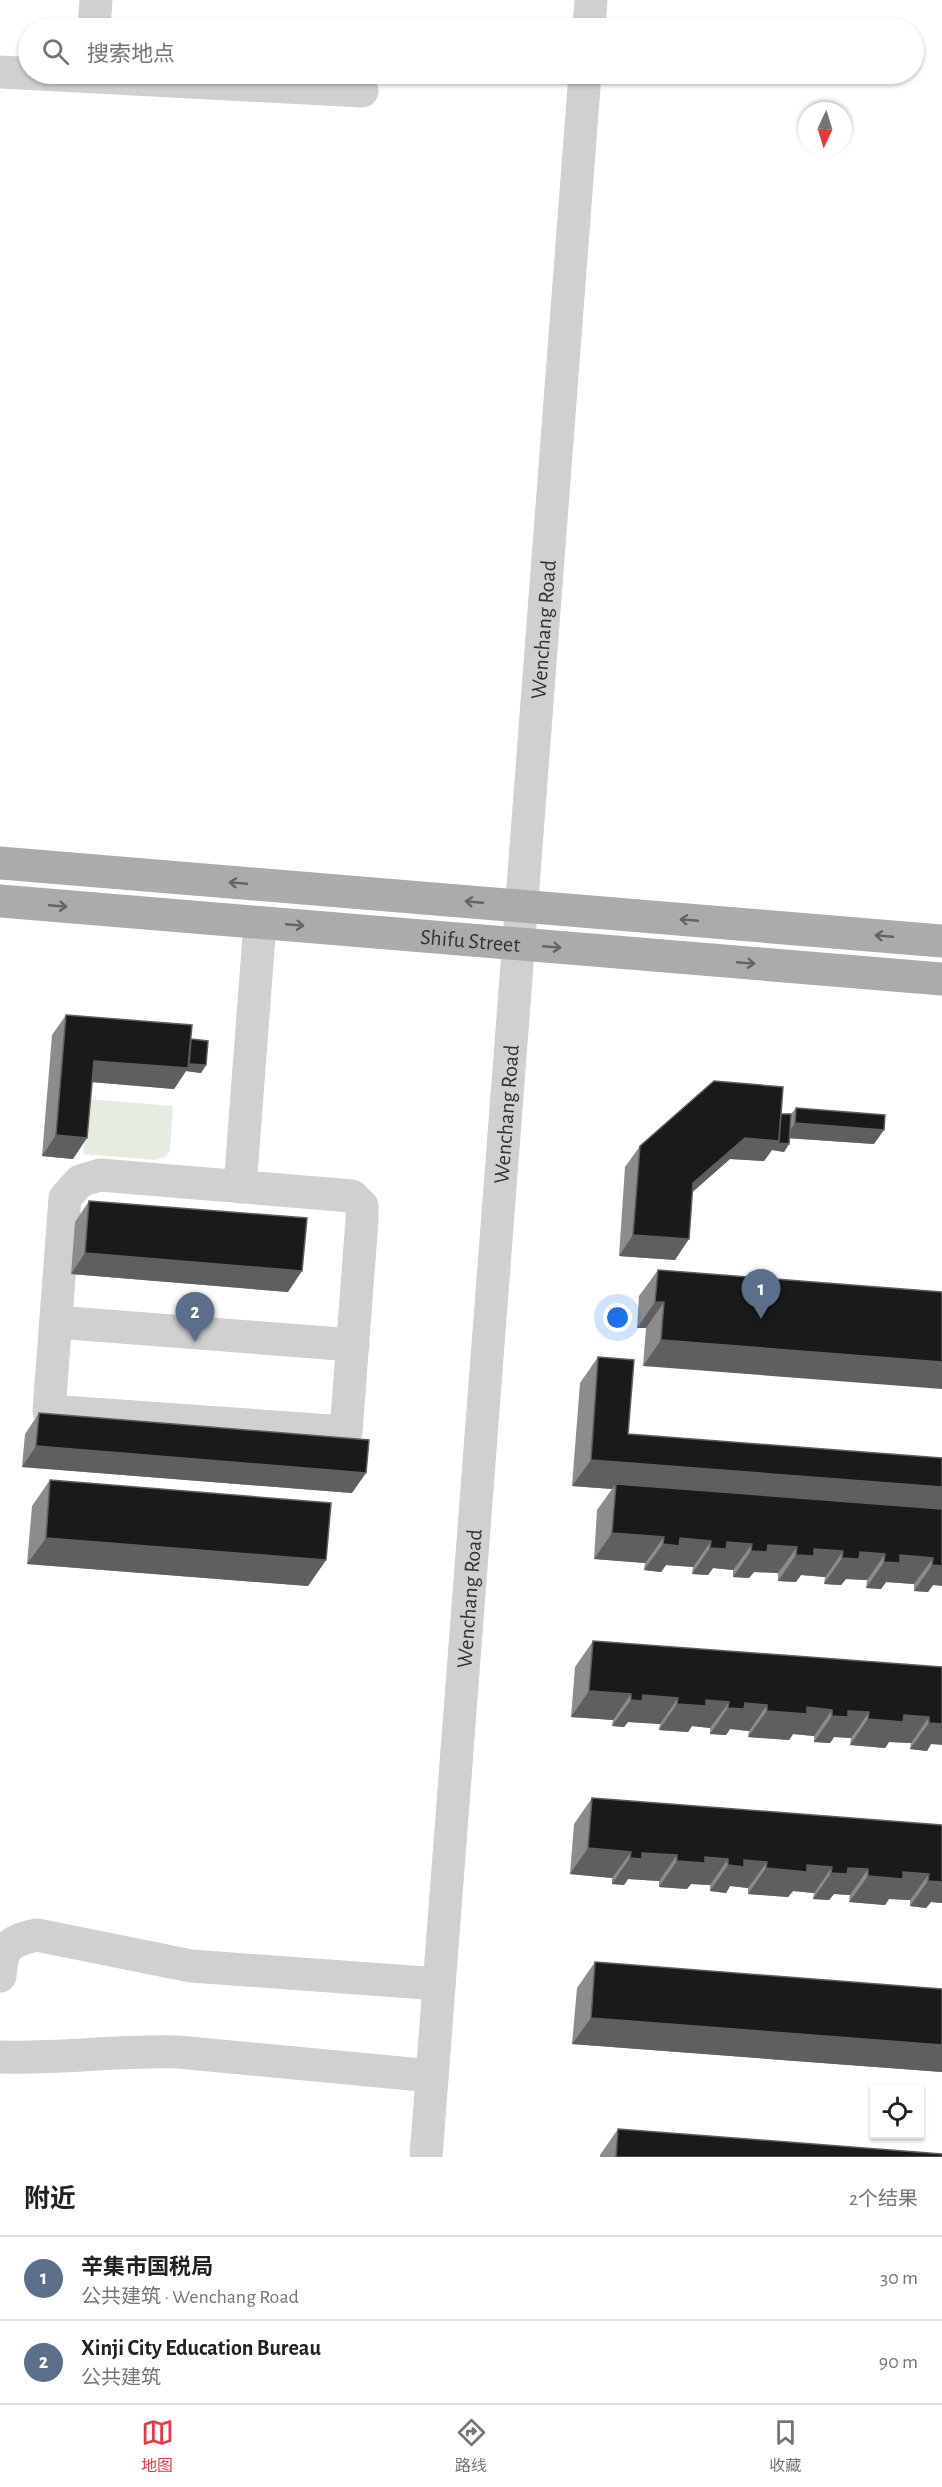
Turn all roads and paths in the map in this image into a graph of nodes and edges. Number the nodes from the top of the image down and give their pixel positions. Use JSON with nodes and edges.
{"nodes":[{"id":1,"x":96,"y":0,"type":"edge"},
{"id":2,"x":591,"y":0,"type":"edge"},
{"id":3,"x":95,"y":18,"type":"edge"},
{"id":4,"x":590,"y":18,"type":"edge"},
{"id":5,"x":0,"y":72,"type":"edge"},
{"id":6,"x":18,"y":73,"type":"edge"},
{"id":7,"x":253,"y":84,"type":"edge"},
{"id":8,"x":584,"y":84,"type":"edge"},
{"id":9,"x":362,"y":90,"type":"dead end"},
{"id":10,"x":0,"y":863,"type":"edge"},
{"id":11,"x":0,"y":901,"type":"edge"},
{"id":12,"x":522,"y":906,"type":"junction"},
{"id":13,"x":260,"y":922,"type":"junction"},
{"id":14,"x":942,"y":940,"type":"edge"},
{"id":15,"x":519,"y":944,"type":"junction"},
{"id":16,"x":942,"y":979,"type":"edge"},
{"id":17,"x":240,"y":1187,"type":"junction"},
{"id":18,"x":56,"y":1322,"type":"junction"},
{"id":19,"x":352,"y":1345,"type":"junction"},
{"id":20,"x":0,"y":1976,"type":"edge"},
{"id":21,"x":439,"y":1984,"type":"junction"},
{"id":22,"x":0,"y":2057,"type":"edge"},
{"id":23,"x":432,"y":2076,"type":"junction"},
{"id":24,"x":426,"y":2157,"type":"edge"}],
"edges":[{"from":1,"to":3,"type":"street"},
{"from":2,"to":4,"type":"street"},
{"from":5,"to":6,"type":"street"},
{"from":7,"to":9,"type":"street"},
{"from":8,"to":12,"type":"street","name":"Wenchang Road"},
{"from":12,"to":10,"type":"main road","name":"Shifu Street","one_way":true},
{"from":11,"to":13,"type":"main road","name":"Shifu Street","one_way":true},
{"from":14,"to":12,"type":"main road","name":"Shifu Street","one_way":true},
{"from":12,"to":15,"type":"street","name":"Wenchang Road"},
{"from":13,"to":15,"type":"main road","name":"Shifu Street","one_way":true},
{"from":13,"to":17,"type":"street"},
{"from":15,"to":16,"type":"main road","name":"Shifu Street","one_way":true},
{"from":15,"to":21,"type":"street","name":"Wenchang Road"},
{"from":17,"to":18,"type":"street"},
{"from":17,"to":19,"type":"street"},
{"from":18,"to":19,"type":"street"},
{"from":18,"to":19,"type":"street"},
{"from":20,"to":21,"type":"street"},
{"from":21,"to":23,"type":"street","name":"Wenchang Road"},
{"from":22,"to":23,"type":"street"},
{"from":23,"to":24,"type":"street","name":"Wenchang Road"}]}
